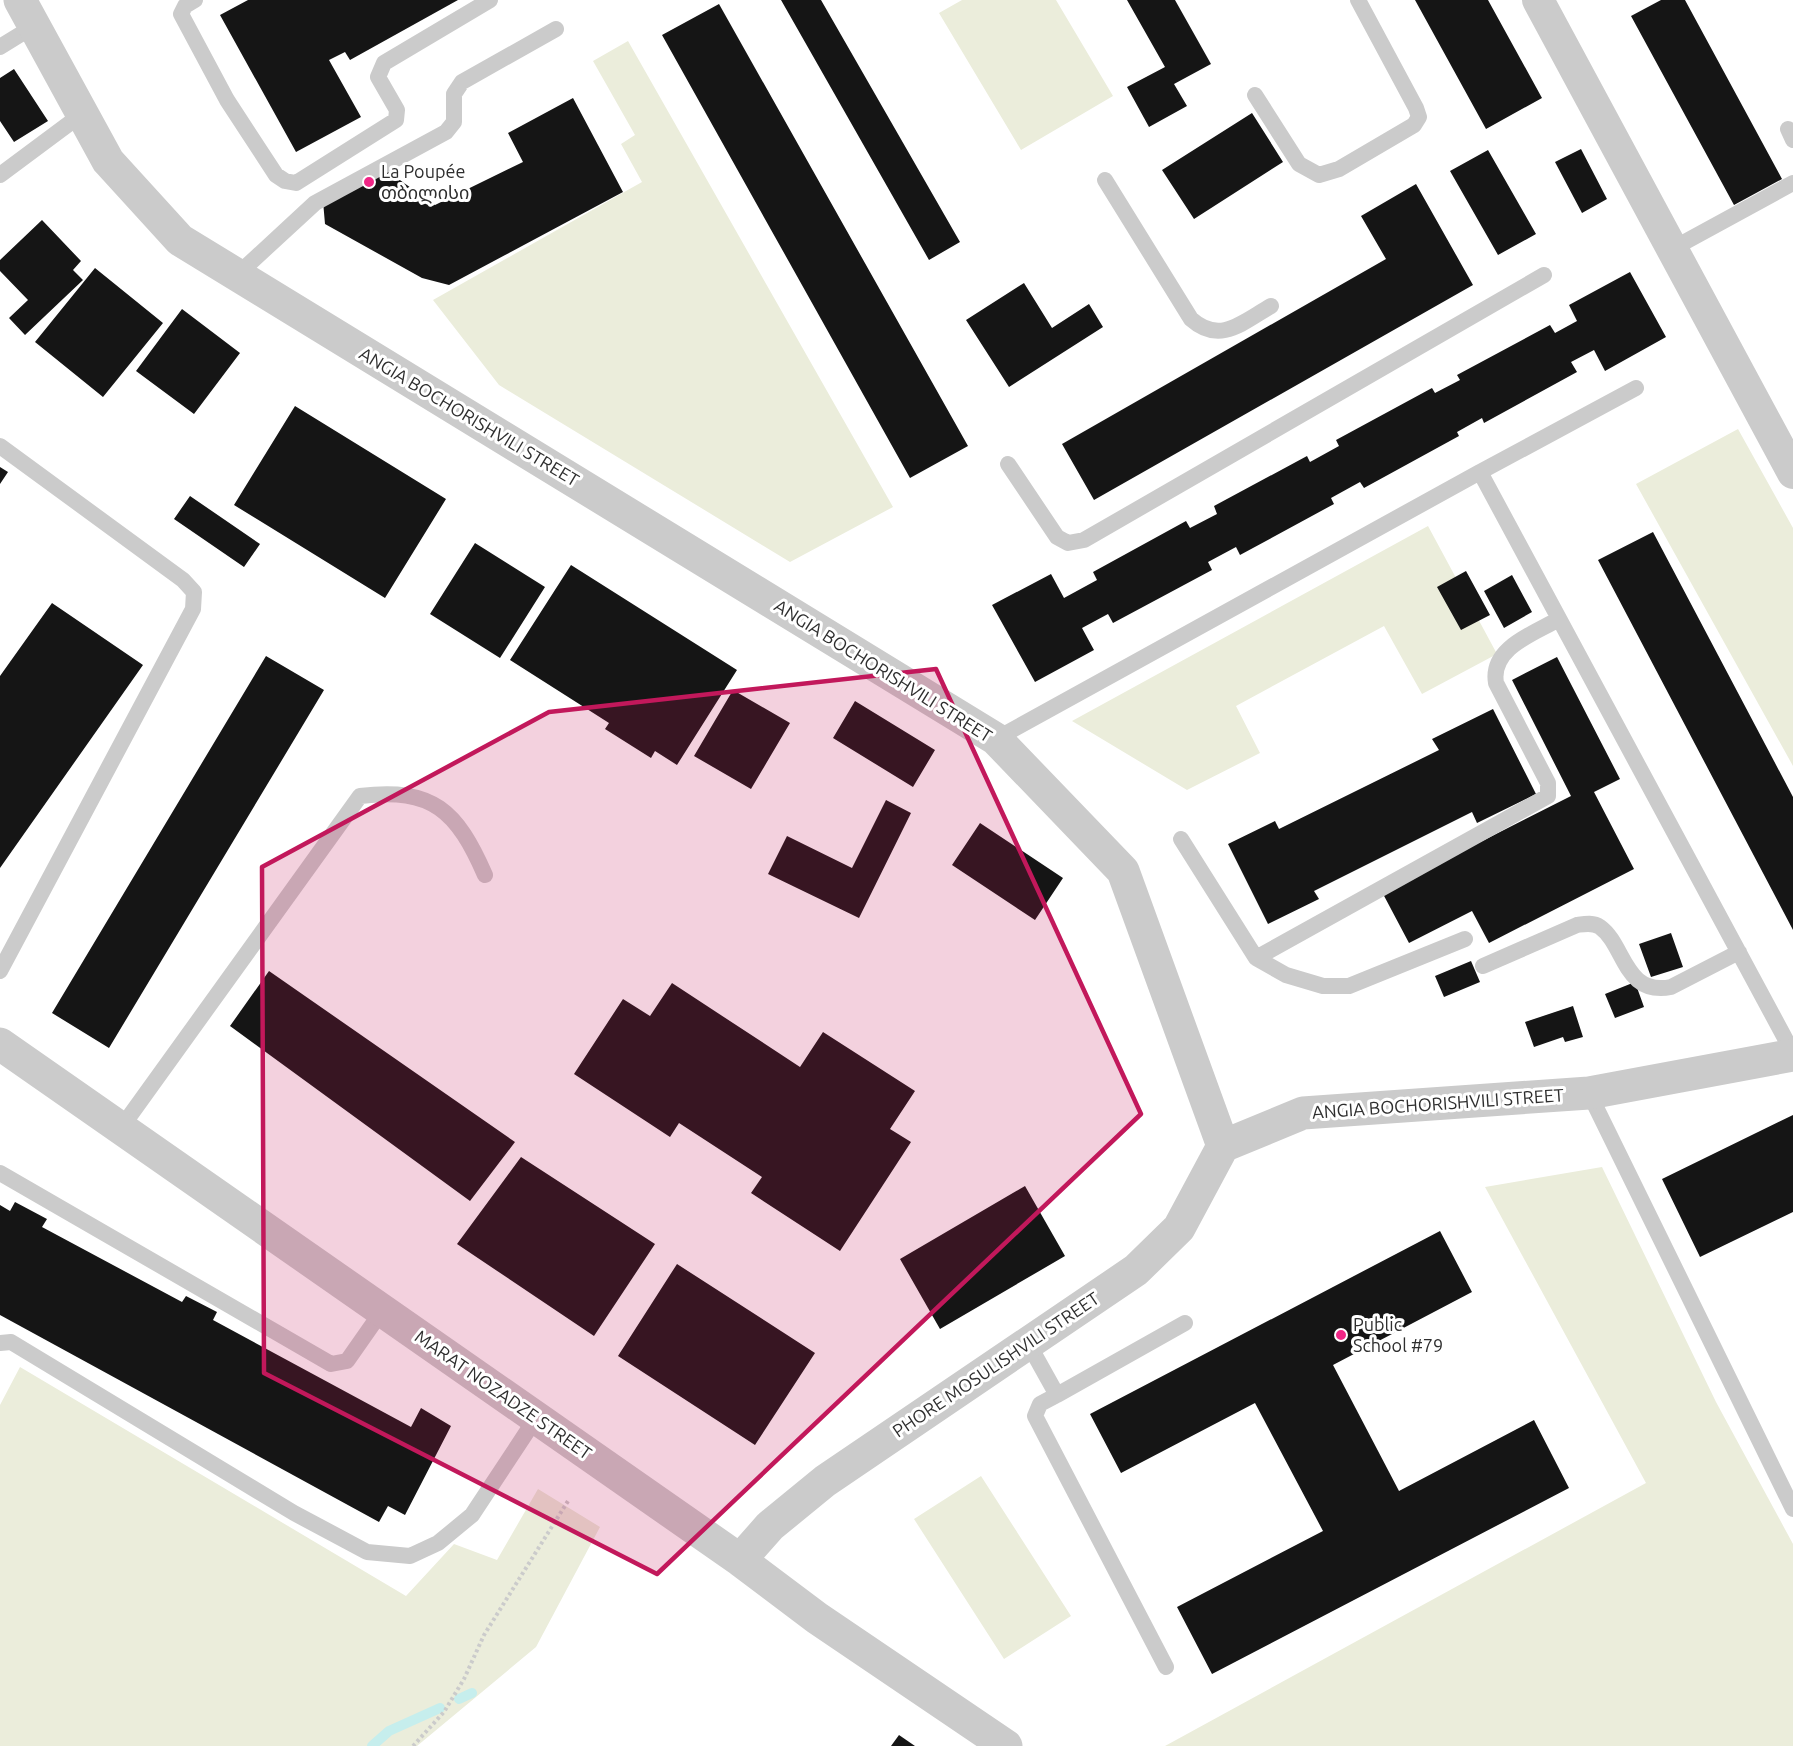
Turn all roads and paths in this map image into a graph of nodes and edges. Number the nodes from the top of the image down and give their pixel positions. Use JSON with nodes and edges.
{"nodes":[{"id":1,"x":195,"y":0,"type":"edge"},
{"id":2,"x":490,"y":0,"type":"edge"},
{"id":3,"x":1358,"y":0,"type":"edge"},
{"id":4,"x":1538,"y":0,"type":"edge"},
{"id":5,"x":27,"y":13,"type":"edge"},
{"id":6,"x":556,"y":29,"type":"dead end"},
{"id":7,"x":0,"y":47,"type":"edge"},
{"id":8,"x":1255,"y":95,"type":"dead end"},
{"id":9,"x":82,"y":114,"type":"junction"},
{"id":10,"x":0,"y":175,"type":"edge"},
{"id":11,"x":1105,"y":180,"type":"dead end"},
{"id":12,"x":1793,"y":183,"type":"edge"},
{"id":13,"x":1672,"y":249,"type":"junction"},
{"id":14,"x":1544,"y":274,"type":"dead end"},
{"id":15,"x":237,"y":275,"type":"junction"},
{"id":16,"x":1271,"y":306,"type":"dead end"},
{"id":17,"x":1636,"y":388,"type":"dead end"},
{"id":18,"x":0,"y":446,"type":"edge"},
{"id":19,"x":1008,"y":464,"type":"dead end"},
{"id":20,"x":1792,"y":469,"type":"edge"},
{"id":21,"x":1480,"y":472,"type":"junction"},
{"id":22,"x":1559,"y":619,"type":"junction"},
{"id":23,"x":996,"y":739,"type":"junction"},
{"id":24,"x":1181,"y":838,"type":"dead end"},
{"id":25,"x":485,"y":875,"type":"dead end"},
{"id":26,"x":1465,"y":939,"type":"dead end"},
{"id":27,"x":1739,"y":952,"type":"junction"},
{"id":28,"x":1256,"y":958,"type":"junction"},
{"id":29,"x":1483,"y":966,"type":"dead end"},
{"id":30,"x":0,"y":971,"type":"edge"},
{"id":31,"x":0,"y":1044,"type":"edge"},
{"id":32,"x":1793,"y":1054,"type":"edge"},
{"id":33,"x":1589,"y":1093,"type":"junction"},
{"id":34,"x":121,"y":1128,"type":"junction"},
{"id":35,"x":1223,"y":1146,"type":"junction"},
{"id":36,"x":0,"y":1173,"type":"edge"},
{"id":37,"x":382,"y":1311,"type":"junction"},
{"id":38,"x":1185,"y":1323,"type":"dead end"},
{"id":39,"x":0,"y":1343,"type":"edge"},
{"id":40,"x":1028,"y":1343,"type":"junction"},
{"id":41,"x":1057,"y":1395,"type":"junction"},
{"id":42,"x":536,"y":1418,"type":"junction"},
{"id":43,"x":568,"y":1501,"type":"dead end"},
{"id":44,"x":1793,"y":1509,"type":"edge"},
{"id":45,"x":740,"y":1560,"type":"junction"},
{"id":46,"x":1166,"y":1667,"type":"dead end"},
{"id":47,"x":413,"y":1746,"type":"edge"},
{"id":48,"x":1006,"y":1746,"type":"edge"}],
"edges":[{"from":1,"to":2,"type":"lane"},
{"from":3,"to":8,"type":"lane"},
{"from":4,"to":13,"type":"street"},
{"from":5,"to":7,"type":"lane"},
{"from":5,"to":9,"type":"street","name":"ANGIA BOCHORISHVILI STREET"},
{"from":6,"to":15,"type":"lane"},
{"from":9,"to":10,"type":"lane"},
{"from":9,"to":15,"type":"street","name":"ANGIA BOCHORISHVILI STREET"},
{"from":11,"to":16,"type":"lane"},
{"from":12,"to":13,"type":"lane"},
{"from":13,"to":20,"type":"street"},
{"from":14,"to":19,"type":"lane"},
{"from":15,"to":23,"type":"street","name":"ANGIA BOCHORISHVILI STREET"},
{"from":17,"to":21,"type":"lane"},
{"from":18,"to":30,"type":"lane"},
{"from":21,"to":22,"type":"lane"},
{"from":21,"to":23,"type":"lane"},
{"from":22,"to":27,"type":"lane"},
{"from":22,"to":28,"type":"lane"},
{"from":23,"to":35,"type":"street","name":"ANGIA BOCHORISHVILI STREET"},
{"from":24,"to":28,"type":"lane"},
{"from":25,"to":34,"type":"lane"},
{"from":26,"to":28,"type":"lane"},
{"from":27,"to":29,"type":"lane"},
{"from":27,"to":32,"type":"lane"},
{"from":31,"to":34,"type":"street","name":"MARAT NOZADZE STREET"},
{"from":32,"to":33,"type":"street","name":"ANGIA BOCHORISHVILI STREET"},
{"from":33,"to":35,"type":"street","name":"ANGIA BOCHORISHVILI STREET"},
{"from":33,"to":44,"type":"lane"},
{"from":34,"to":37,"type":"street","name":"MARAT NOZADZE STREET"},
{"from":35,"to":40,"type":"street","name":"PHORE MOSULISHVILI STREET"},
{"from":36,"to":37,"type":"lane"},
{"from":37,"to":42,"type":"street","name":"MARAT NOZADZE STREET"},
{"from":38,"to":41,"type":"lane"},
{"from":39,"to":42,"type":"lane"},
{"from":40,"to":41,"type":"lane"},
{"from":40,"to":45,"type":"street","name":"PHORE MOSULISHVILI STREET"},
{"from":41,"to":46,"type":"lane"},
{"from":42,"to":45,"type":"street","name":"MARAT NOZADZE STREET"},
{"from":43,"to":47,"type":"path"},
{"from":45,"to":48,"type":"street","name":"MARAT NOZADZE STREET"}]}
